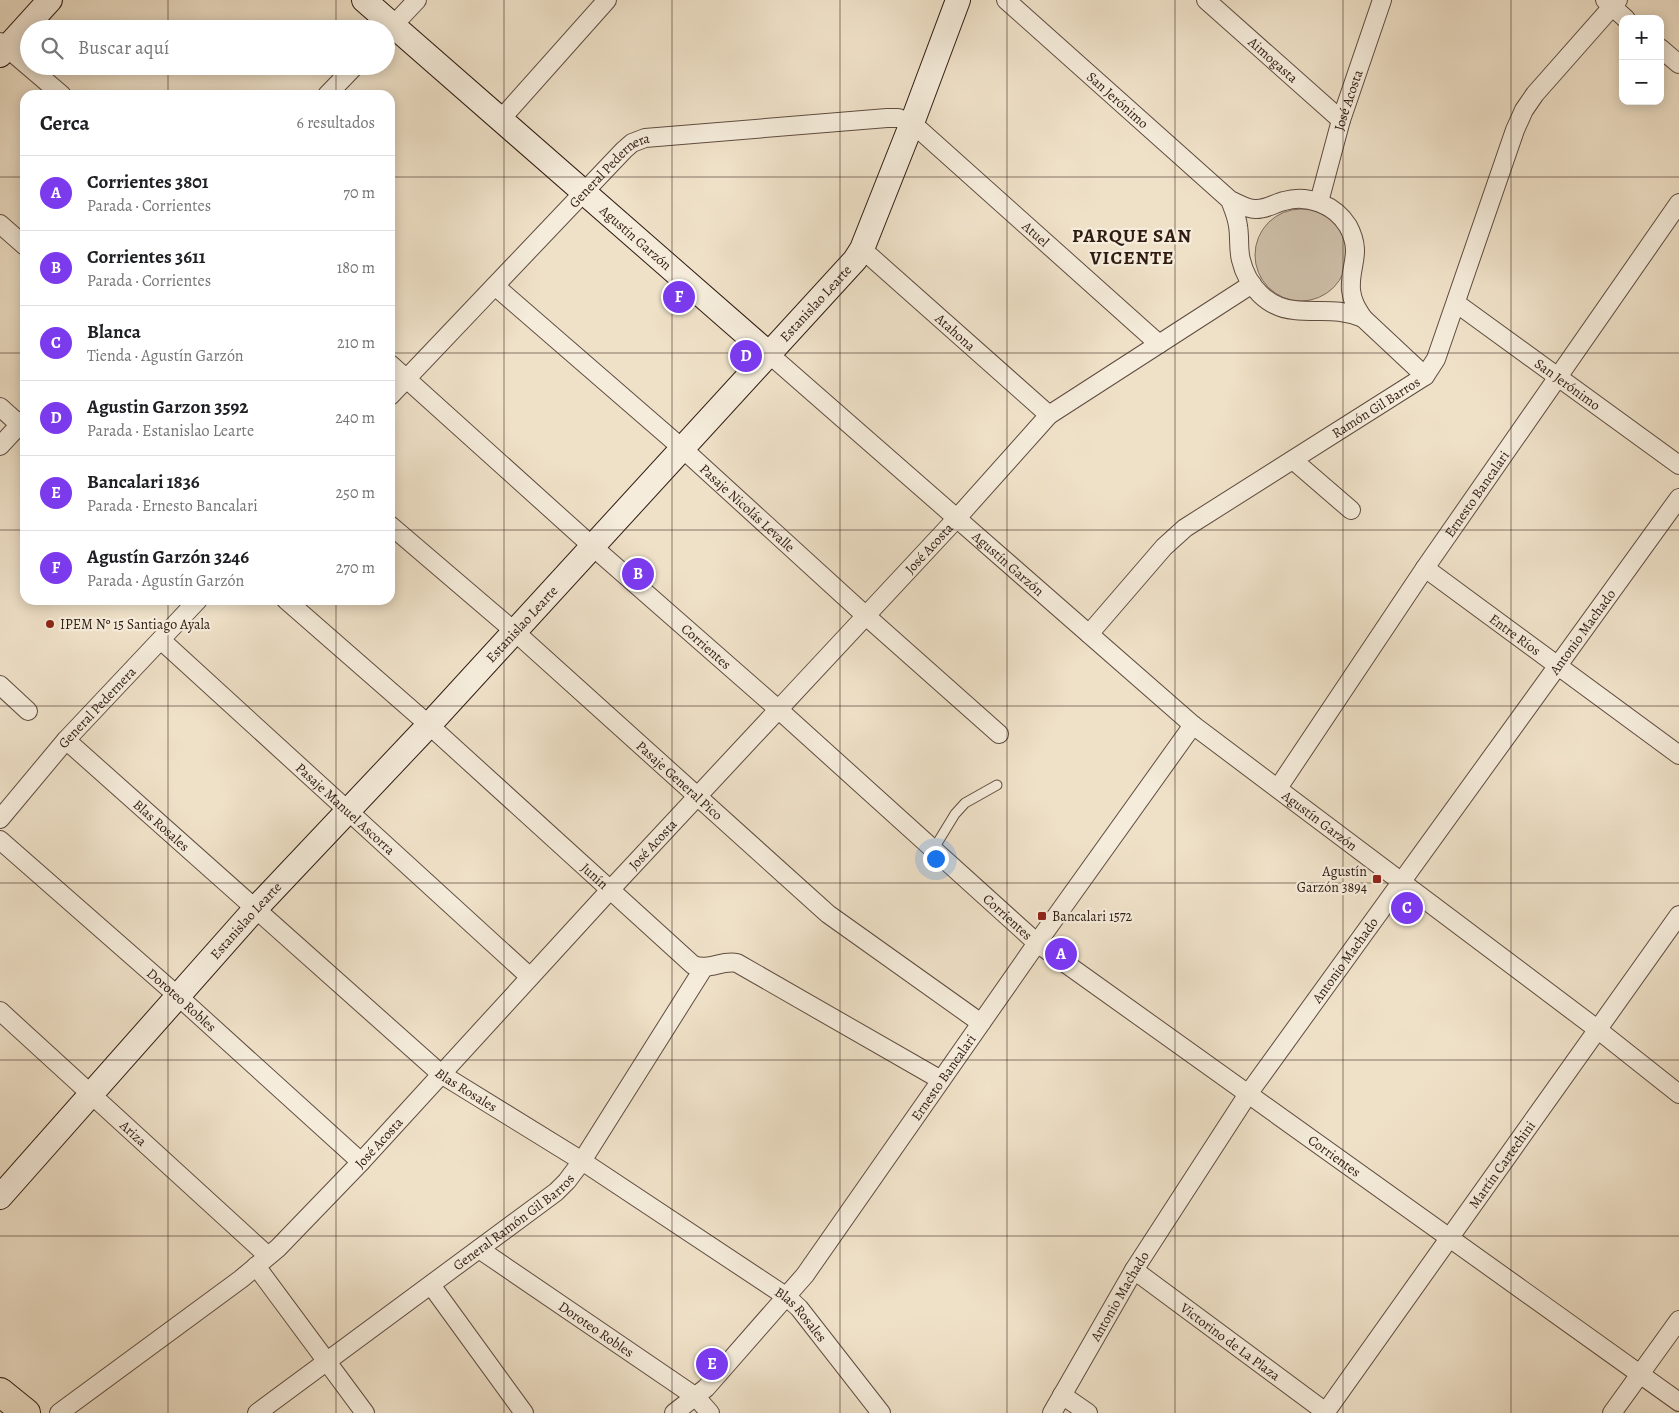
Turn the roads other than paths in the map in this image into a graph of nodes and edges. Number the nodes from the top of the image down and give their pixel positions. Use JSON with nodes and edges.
{"nodes":[{"id":1,"x":50,"y":0,"type":"edge"},
{"id":2,"x":364,"y":0,"type":"edge"},
{"id":3,"x":417,"y":0,"type":"edge"},
{"id":4,"x":608,"y":0,"type":"edge"},
{"id":5,"x":958,"y":0,"type":"edge"},
{"id":6,"x":1006,"y":0,"type":"edge"},
{"id":7,"x":1206,"y":0,"type":"edge"},
{"id":8,"x":1382,"y":0,"type":"edge"},
{"id":9,"x":1611,"y":2,"type":"edge"},
{"id":10,"x":1622,"y":15,"type":"edge"},
{"id":11,"x":30,"y":20,"type":"edge"},
{"id":12,"x":382,"y":20,"type":"edge"},
{"id":13,"x":395,"y":24,"type":"edge"},
{"id":14,"x":20,"y":30,"type":"edge"},
{"id":15,"x":395,"y":33,"type":"edge"},
{"id":16,"x":2,"y":48,"type":"edge"},
{"id":17,"x":1664,"y":51,"type":"edge"},
{"id":18,"x":20,"y":62,"type":"edge"},
{"id":19,"x":1679,"y":64,"type":"edge"},
{"id":20,"x":36,"y":75,"type":"edge"},
{"id":21,"x":346,"y":75,"type":"edge"},
{"id":22,"x":56,"y":90,"type":"edge"},
{"id":23,"x":332,"y":90,"type":"edge"},
{"id":24,"x":501,"y":120,"type":"junction"},
{"id":25,"x":1341,"y":120,"type":"junction"},
{"id":26,"x":912,"y":123,"type":"junction"},
{"id":27,"x":585,"y":193,"type":"junction"},
{"id":28,"x":1230,"y":200,"type":"junction"},
{"id":29,"x":1319,"y":202,"type":"junction"},
{"id":30,"x":1679,"y":203,"type":"edge"},
{"id":31,"x":1276,"y":204,"type":"junction"},
{"id":32,"x":0,"y":224,"type":"edge"},
{"id":33,"x":20,"y":242,"type":"edge"},
{"id":34,"x":862,"y":249,"type":"junction"},
{"id":35,"x":1240,"y":249,"type":"junction"},
{"id":36,"x":1350,"y":282,"type":"junction"},
{"id":37,"x":1252,"y":284,"type":"junction"},
{"id":38,"x":494,"y":286,"type":"junction"},
{"id":39,"x":1456,"y":303,"type":"junction"},
{"id":40,"x":1318,"y":310,"type":"junction"},
{"id":41,"x":1363,"y":318,"type":"junction"},
{"id":42,"x":1159,"y":344,"type":"junction"},
{"id":43,"x":769,"y":354,"type":"junction"},
{"id":44,"x":395,"y":368,"type":"edge"},
{"id":45,"x":1425,"y":376,"type":"junction"},
{"id":46,"x":1557,"y":376,"type":"junction"},
{"id":47,"x":406,"y":378,"type":"junction"},
{"id":48,"x":395,"y":390,"type":"edge"},
{"id":49,"x":0,"y":407,"type":"edge"},
{"id":50,"x":1049,"y":415,"type":"junction"},
{"id":51,"x":20,"y":421,"type":"edge"},
{"id":52,"x":20,"y":424,"type":"edge"},
{"id":53,"x":0,"y":446,"type":"edge"},
{"id":54,"x":683,"y":449,"type":"junction"},
{"id":55,"x":1293,"y":460,"type":"junction"},
{"id":56,"x":1679,"y":465,"type":"edge"},
{"id":57,"x":1679,"y":498,"type":"edge"},
{"id":58,"x":1351,"y":510,"type":"dead end"},
{"id":59,"x":957,"y":518,"type":"junction"},
{"id":60,"x":395,"y":529,"type":"edge"},
{"id":61,"x":592,"y":546,"type":"junction"},
{"id":62,"x":1425,"y":568,"type":"junction"},
{"id":63,"x":193,"y":605,"type":"edge"},
{"id":64,"x":292,"y":605,"type":"edge"},
{"id":65,"x":866,"y":615,"type":"junction"},
{"id":66,"x":514,"y":631,"type":"junction"},
{"id":67,"x":1089,"y":634,"type":"junction"},
{"id":68,"x":160,"y":640,"type":"junction"},
{"id":69,"x":1557,"y":665,"type":"junction"},
{"id":70,"x":0,"y":685,"type":"edge"},
{"id":71,"x":778,"y":709,"type":"junction"},
{"id":72,"x":28,"y":711,"type":"dead end"},
{"id":73,"x":428,"y":725,"type":"junction"},
{"id":74,"x":1193,"y":725,"type":"junction"},
{"id":75,"x":999,"y":734,"type":"dead end"},
{"id":76,"x":66,"y":740,"type":"junction"},
{"id":77,"x":1679,"y":755,"type":"edge"},
{"id":78,"x":997,"y":785,"type":"dead end"},
{"id":79,"x":1278,"y":788,"type":"junction"},
{"id":80,"x":697,"y":796,"type":"junction"},
{"id":81,"x":348,"y":812,"type":"junction"},
{"id":82,"x":0,"y":819,"type":"edge"},
{"id":83,"x":0,"y":840,"type":"edge"},
{"id":84,"x":932,"y":850,"type":"junction"},
{"id":85,"x":1402,"y":881,"type":"junction"},
{"id":86,"x":610,"y":890,"type":"junction"},
{"id":87,"x":256,"y":908,"type":"junction"},
{"id":88,"x":1679,"y":915,"type":"edge"},
{"id":89,"x":1037,"y":943,"type":"junction"},
{"id":90,"x":703,"y":968,"type":"junction"},
{"id":91,"x":530,"y":977,"type":"junction"},
{"id":92,"x":179,"y":997,"type":"junction"},
{"id":93,"x":0,"y":1011,"type":"edge"},
{"id":94,"x":981,"y":1023,"type":"junction"},
{"id":95,"x":1597,"y":1029,"type":"junction"},
{"id":96,"x":441,"y":1074,"type":"junction"},
{"id":97,"x":941,"y":1080,"type":"junction"},
{"id":98,"x":92,"y":1094,"type":"junction"},
{"id":99,"x":1248,"y":1094,"type":"junction"},
{"id":100,"x":1679,"y":1094,"type":"edge"},
{"id":101,"x":582,"y":1160,"type":"junction"},
{"id":102,"x":361,"y":1162,"type":"junction"},
{"id":103,"x":0,"y":1197,"type":"edge"},
{"id":104,"x":1448,"y":1237,"type":"junction"},
{"id":105,"x":479,"y":1249,"type":"junction"},
{"id":106,"x":262,"y":1261,"type":"junction"},
{"id":107,"x":1134,"y":1270,"type":"junction"},
{"id":108,"x":431,"y":1284,"type":"junction"},
{"id":109,"x":787,"y":1297,"type":"junction"},
{"id":110,"x":1679,"y":1320,"type":"edge"},
{"id":111,"x":327,"y":1361,"type":"junction"},
{"id":112,"x":1640,"y":1374,"type":"junction"},
{"id":113,"x":0,"y":1392,"type":"edge"},
{"id":114,"x":1062,"y":1395,"type":"junction"},
{"id":115,"x":696,"y":1397,"type":"junction"},
{"id":116,"x":1679,"y":1402,"type":"edge"},
{"id":117,"x":26,"y":1413,"type":"edge"},
{"id":118,"x":59,"y":1413,"type":"edge"},
{"id":119,"x":257,"y":1413,"type":"edge"},
{"id":120,"x":365,"y":1413,"type":"edge"},
{"id":121,"x":524,"y":1413,"type":"edge"},
{"id":122,"x":674,"y":1413,"type":"edge"},
{"id":123,"x":710,"y":1413,"type":"edge"},
{"id":124,"x":881,"y":1413,"type":"edge"},
{"id":125,"x":1052,"y":1413,"type":"edge"},
{"id":126,"x":1088,"y":1413,"type":"edge"},
{"id":127,"x":1326,"y":1413,"type":"edge"},
{"id":128,"x":1612,"y":1413,"type":"edge"}],
"edges":[{"from":1,"to":11,"type":"main road"},
{"from":2,"to":12,"type":"main road","name":"Agustín Garzón"},
{"from":3,"to":13,"type":"street"},
{"from":4,"to":24,"type":"street"},
{"from":5,"to":26,"type":"main road","name":"Estanislao Learte"},
{"from":6,"to":28,"type":"street","name":"San Jerónimo"},
{"from":7,"to":25,"type":"street","name":"Aimogasta"},
{"from":8,"to":25,"type":"street","name":"José Acosta"},
{"from":9,"to":10,"type":"street"},
{"from":9,"to":39,"type":"street","name":"Ramón Gil Barros"},
{"from":14,"to":16,"type":"main road"},
{"from":15,"to":24,"type":"main road","name":"Agustín Garzón"},
{"from":16,"to":18,"type":"street"},
{"from":17,"to":19,"type":"street"},
{"from":20,"to":22,"type":"street"},
{"from":21,"to":23,"type":"street"},
{"from":24,"to":27,"type":"main road","name":"Agustín Garzón"},
{"from":25,"to":29,"type":"street","name":"José Acosta"},
{"from":26,"to":27,"type":"street","name":"General Pedernera"},
{"from":26,"to":34,"type":"main road","name":"Estanislao Learte"},
{"from":26,"to":42,"type":"street","name":"Atuel"},
{"from":27,"to":38,"type":"street","name":"General Pedernera"},
{"from":27,"to":43,"type":"main road","name":"Agustín Garzón"},
{"from":28,"to":31,"type":"street"},
{"from":28,"to":35,"type":"street"},
{"from":29,"to":31,"type":"street"},
{"from":29,"to":36,"type":"street"},
{"from":30,"to":46,"type":"street","name":"Ernesto Bancalari"},
{"from":31,"to":35,"type":"street"},
{"from":32,"to":33,"type":"street"},
{"from":34,"to":43,"type":"main road","name":"Estanislao Learte"},
{"from":34,"to":50,"type":"street","name":"Atahona"},
{"from":35,"to":37,"type":"street"},
{"from":36,"to":40,"type":"street"},
{"from":36,"to":41,"type":"street"},
{"from":37,"to":40,"type":"street"},
{"from":37,"to":42,"type":"street","name":"José Acosta"},
{"from":38,"to":47,"type":"street","name":"General Pedernera"},
{"from":38,"to":54,"type":"street","name":"Pasaje Nicolás Levalle"},
{"from":39,"to":45,"type":"street","name":"Ramón Gil Barros"},
{"from":39,"to":46,"type":"street","name":"San Jerónimo"},
{"from":40,"to":41,"type":"street"},
{"from":41,"to":45,"type":"street"},
{"from":42,"to":50,"type":"street","name":"José Acosta"},
{"from":43,"to":54,"type":"main road","name":"Estanislao Learte"},
{"from":43,"to":59,"type":"street","name":"Agustín Garzón"},
{"from":44,"to":47,"type":"street","name":"Corrientes"},
{"from":45,"to":55,"type":"street","name":"Ramón Gil Barros"},
{"from":46,"to":56,"type":"street","name":"San Jerónimo"},
{"from":46,"to":62,"type":"street","name":"Ernesto Bancalari"},
{"from":47,"to":48,"type":"street","name":"General Pedernera"},
{"from":47,"to":61,"type":"street","name":"Corrientes"},
{"from":49,"to":51,"type":"street"},
{"from":50,"to":59,"type":"street","name":"José Acosta"},
{"from":52,"to":53,"type":"street"},
{"from":54,"to":61,"type":"main road","name":"Estanislao Learte"},
{"from":54,"to":65,"type":"street","name":"Pasaje Nicolás Levalle"},
{"from":55,"to":58,"type":"street"},
{"from":55,"to":67,"type":"street","name":"Ramón Gil Barros"},
{"from":57,"to":69,"type":"street","name":"Antonio Machado"},
{"from":59,"to":65,"type":"street","name":"José Acosta"},
{"from":59,"to":67,"type":"street","name":"Agustín Garzón"},
{"from":60,"to":66,"type":"street","name":"Pasaje General Pico"},
{"from":61,"to":66,"type":"main road","name":"Estanislao Learte"},
{"from":61,"to":71,"type":"street","name":"Corrientes"},
{"from":62,"to":69,"type":"street","name":"Entre Ríos"},
{"from":62,"to":79,"type":"street","name":"Ernesto Bancalari"},
{"from":63,"to":68,"type":"street","name":"General Pedernera"},
{"from":64,"to":73,"type":"street","name":"Junín"},
{"from":65,"to":71,"type":"street","name":"José Acosta"},
{"from":65,"to":75,"type":"street","name":"Pasaje Nicolás Levalle"},
{"from":66,"to":73,"type":"main road","name":"Estanislao Learte"},
{"from":66,"to":80,"type":"street","name":"Pasaje General Pico"},
{"from":67,"to":74,"type":"street","name":"Agustín Garzón"},
{"from":68,"to":76,"type":"street","name":"General Pedernera"},
{"from":68,"to":81,"type":"street","name":"Pasaje Manuel Ascorra"},
{"from":69,"to":77,"type":"street","name":"Entre Ríos"},
{"from":69,"to":85,"type":"street","name":"Antonio Machado"},
{"from":70,"to":72,"type":"street"},
{"from":71,"to":80,"type":"street","name":"José Acosta"},
{"from":71,"to":84,"type":"street","name":"Corrientes"},
{"from":73,"to":81,"type":"main road","name":"Estanislao Learte"},
{"from":73,"to":86,"type":"street","name":"Junín"},
{"from":74,"to":79,"type":"street","name":"Agustín Garzón"},
{"from":74,"to":89,"type":"street","name":"Ernesto Bancalari"},
{"from":76,"to":82,"type":"street","name":"General Pedernera"},
{"from":76,"to":87,"type":"street","name":"Blas Rosales"},
{"from":78,"to":84,"type":"lane"},
{"from":79,"to":85,"type":"street","name":"Agustín Garzón"},
{"from":80,"to":86,"type":"street","name":"José Acosta"},
{"from":80,"to":94,"type":"street","name":"Pasaje General Pico"},
{"from":81,"to":87,"type":"main road","name":"Estanislao Learte"},
{"from":81,"to":91,"type":"street","name":"Pasaje Manuel Ascorra"},
{"from":83,"to":92,"type":"street","name":"Doroteo Robles"},
{"from":84,"to":89,"type":"street","name":"Corrientes"},
{"from":85,"to":95,"type":"street","name":"Agustín Garzón"},
{"from":85,"to":99,"type":"street","name":"Antonio Machado"},
{"from":86,"to":90,"type":"street","name":"Junín"},
{"from":86,"to":91,"type":"street","name":"José Acosta"},
{"from":87,"to":92,"type":"main road","name":"Estanislao Learte"},
{"from":87,"to":96,"type":"street","name":"Blas Rosales"},
{"from":88,"to":95,"type":"street","name":"Martín Cartechini"},
{"from":89,"to":94,"type":"street","name":"Ernesto Bancalari"},
{"from":89,"to":99,"type":"street","name":"Corrientes"},
{"from":90,"to":97,"type":"street"},
{"from":90,"to":101,"type":"street","name":"General Ramón Gil Barros"},
{"from":91,"to":96,"type":"street","name":"José Acosta"},
{"from":92,"to":98,"type":"main road","name":"Estanislao Learte"},
{"from":92,"to":102,"type":"street","name":"Doroteo Robles"},
{"from":93,"to":98,"type":"street","name":"Ariza"},
{"from":94,"to":97,"type":"street","name":"Ernesto Bancalari"},
{"from":95,"to":100,"type":"street","name":"Agustín Garzón"},
{"from":95,"to":104,"type":"street","name":"Martín Cartechini"},
{"from":96,"to":101,"type":"street","name":"Blas Rosales"},
{"from":96,"to":102,"type":"street","name":"José Acosta"},
{"from":97,"to":109,"type":"street","name":"Ernesto Bancalari"},
{"from":98,"to":103,"type":"main road","name":"Estanislao Learte"},
{"from":98,"to":106,"type":"street","name":"Ariza"},
{"from":99,"to":104,"type":"street","name":"Corrientes"},
{"from":99,"to":107,"type":"street","name":"Antonio Machado"},
{"from":101,"to":105,"type":"street","name":"General Ramón Gil Barros"},
{"from":101,"to":109,"type":"street","name":"Blas Rosales"},
{"from":102,"to":106,"type":"street","name":"José Acosta"},
{"from":104,"to":112,"type":"street","name":"Corrientes"},
{"from":104,"to":127,"type":"street","name":"Martín Cartechini"},
{"from":105,"to":108,"type":"street","name":"General Ramón Gil Barros"},
{"from":105,"to":115,"type":"street","name":"Doroteo Robles"},
{"from":106,"to":111,"type":"street","name":"Ariza"},
{"from":106,"to":118,"type":"street","name":"José Acosta"},
{"from":107,"to":114,"type":"street","name":"Antonio Machado"},
{"from":107,"to":127,"type":"street","name":"Victorino de La Plaza"},
{"from":108,"to":111,"type":"street","name":"General Ramón Gil Barros"},
{"from":108,"to":121,"type":"street"},
{"from":109,"to":115,"type":"street","name":"Ernesto Bancalari"},
{"from":109,"to":124,"type":"street","name":"Blas Rosales"},
{"from":110,"to":112,"type":"street"},
{"from":111,"to":119,"type":"street","name":"General Ramón Gil Barros"},
{"from":111,"to":120,"type":"street","name":"Ariza"},
{"from":112,"to":116,"type":"street","name":"Corrientes"},
{"from":112,"to":128,"type":"street"},
{"from":113,"to":117,"type":"main road"},
{"from":114,"to":125,"type":"street","name":"Antonio Machado"},
{"from":114,"to":126,"type":"street"},
{"from":115,"to":122,"type":"street","name":"Ernesto Bancalari"},
{"from":115,"to":123,"type":"street","name":"Doroteo Robles"}]}
